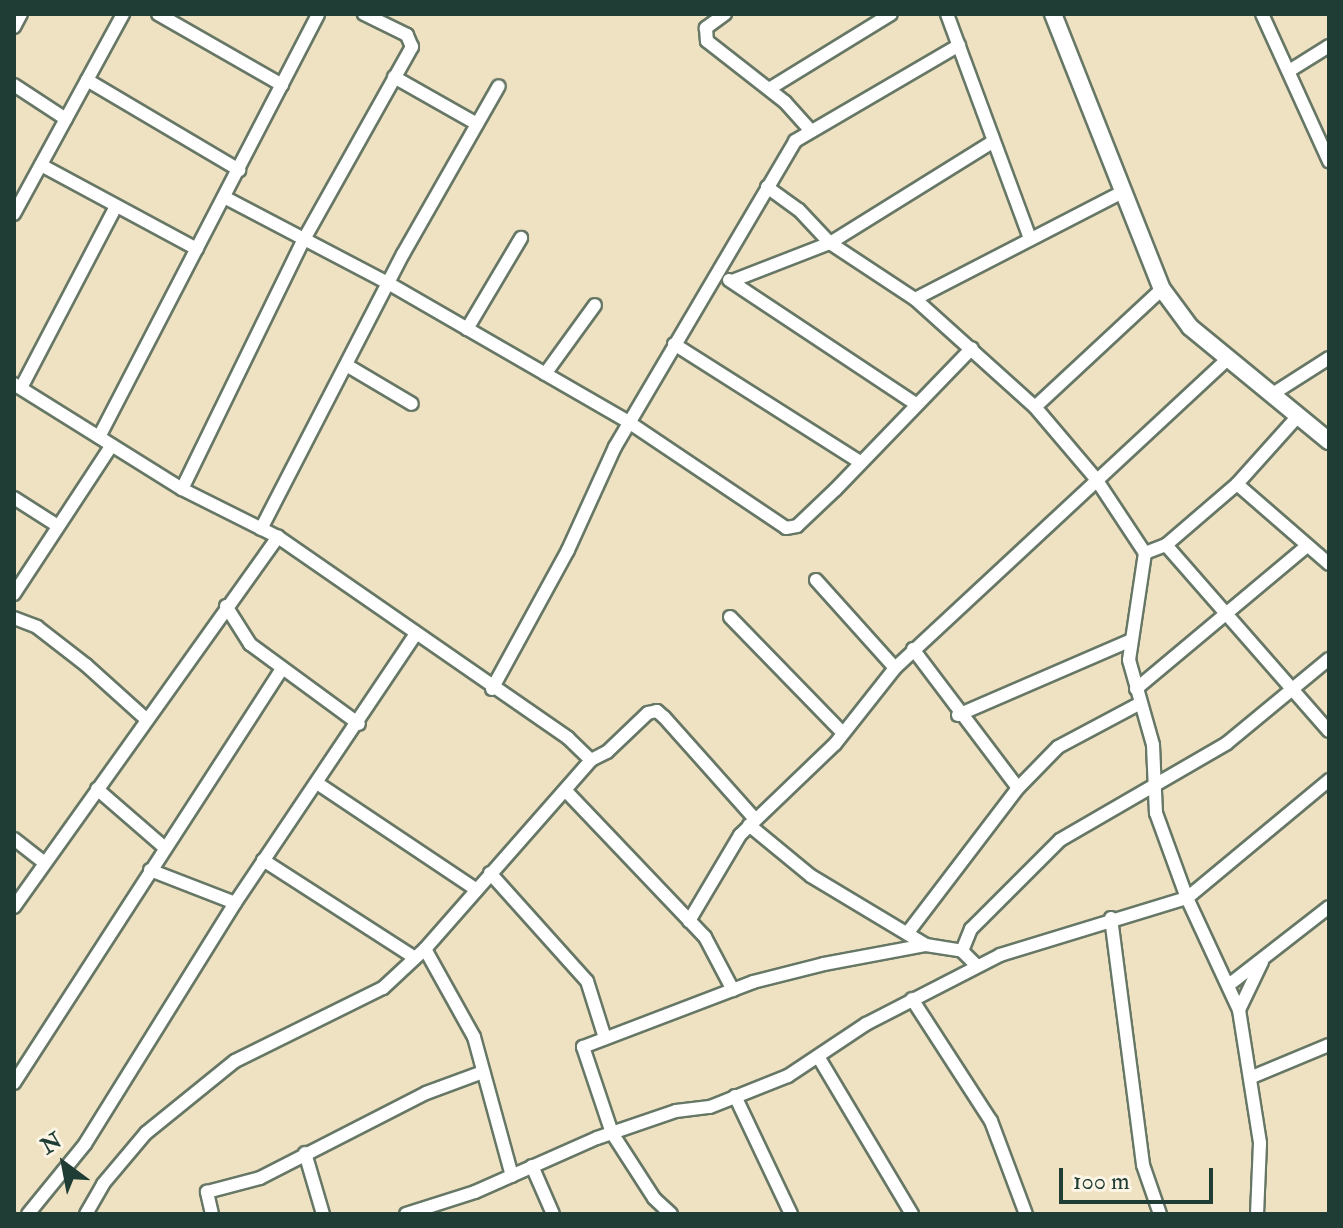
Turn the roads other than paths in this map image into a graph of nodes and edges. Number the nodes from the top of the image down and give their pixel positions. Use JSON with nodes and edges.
{"nodes":[{"id":1,"x":21,"y":14,"type":"edge"},
{"id":2,"x":123,"y":14,"type":"edge"},
{"id":3,"x":158,"y":14,"type":"edge"},
{"id":4,"x":318,"y":14,"type":"edge"},
{"id":5,"x":364,"y":14,"type":"edge"},
{"id":6,"x":725,"y":14,"type":"edge"},
{"id":7,"x":891,"y":14,"type":"edge"},
{"id":8,"x":947,"y":14,"type":"edge"},
{"id":9,"x":1053,"y":14,"type":"edge"},
{"id":10,"x":1262,"y":14,"type":"edge"},
{"id":11,"x":14,"y":27,"type":"edge"},
{"id":12,"x":959,"y":45,"type":"junction"},
{"id":13,"x":1329,"y":46,"type":"edge"},
{"id":14,"x":1289,"y":71,"type":"junction"},
{"id":15,"x":394,"y":77,"type":"junction"},
{"id":16,"x":87,"y":80,"type":"junction"},
{"id":17,"x":14,"y":85,"type":"edge"},
{"id":18,"x":282,"y":85,"type":"junction"},
{"id":19,"x":499,"y":86,"type":"dead end"},
{"id":20,"x":769,"y":89,"type":"junction"},
{"id":21,"x":66,"y":119,"type":"junction"},
{"id":22,"x":477,"y":124,"type":"junction"},
{"id":23,"x":811,"y":131,"type":"junction"},
{"id":24,"x":992,"y":142,"type":"junction"},
{"id":25,"x":1329,"y":161,"type":"edge"},
{"id":26,"x":41,"y":165,"type":"junction"},
{"id":27,"x":239,"y":170,"type":"junction"},
{"id":28,"x":767,"y":187,"type":"junction"},
{"id":29,"x":1120,"y":193,"type":"junction"},
{"id":30,"x":224,"y":197,"type":"junction"},
{"id":31,"x":116,"y":206,"type":"junction"},
{"id":32,"x":14,"y":214,"type":"edge"},
{"id":33,"x":1029,"y":236,"type":"junction"},
{"id":34,"x":521,"y":238,"type":"dead end"},
{"id":35,"x":303,"y":241,"type":"junction"},
{"id":36,"x":830,"y":243,"type":"junction"},
{"id":37,"x":197,"y":249,"type":"junction"},
{"id":38,"x":716,"y":272,"type":"junction"},
{"id":39,"x":732,"y":281,"type":"junction"},
{"id":40,"x":388,"y":283,"type":"junction"},
{"id":41,"x":1162,"y":289,"type":"junction"},
{"id":42,"x":915,"y":299,"type":"junction"},
{"id":43,"x":595,"y":305,"type":"dead end"},
{"id":44,"x":467,"y":329,"type":"junction"},
{"id":45,"x":674,"y":344,"type":"junction"},
{"id":46,"x":972,"y":348,"type":"junction"},
{"id":47,"x":1329,"y":358,"type":"edge"},
{"id":48,"x":1227,"y":360,"type":"junction"},
{"id":49,"x":348,"y":366,"type":"junction"},
{"id":50,"x":545,"y":374,"type":"junction"},
{"id":51,"x":18,"y":386,"type":"edge"},
{"id":52,"x":1271,"y":395,"type":"junction"},
{"id":53,"x":914,"y":403,"type":"junction"},
{"id":54,"x":412,"y":404,"type":"dead end"},
{"id":55,"x":1035,"y":407,"type":"junction"},
{"id":56,"x":1298,"y":416,"type":"junction"},
{"id":57,"x":630,"y":423,"type":"junction"},
{"id":58,"x":99,"y":437,"type":"junction"},
{"id":59,"x":1329,"y":441,"type":"edge"},
{"id":60,"x":112,"y":445,"type":"junction"},
{"id":61,"x":860,"y":462,"type":"junction"},
{"id":62,"x":1096,"y":479,"type":"junction"},
{"id":63,"x":1237,"y":484,"type":"junction"},
{"id":64,"x":182,"y":489,"type":"junction"},
{"id":65,"x":14,"y":498,"type":"edge"},
{"id":66,"x":58,"y":526,"type":"junction"},
{"id":67,"x":261,"y":529,"type":"junction"},
{"id":68,"x":278,"y":537,"type":"junction"},
{"id":69,"x":1166,"y":545,"type":"junction"},
{"id":70,"x":1307,"y":546,"type":"junction"},
{"id":71,"x":1145,"y":553,"type":"junction"},
{"id":72,"x":1329,"y":564,"type":"edge"},
{"id":73,"x":816,"y":580,"type":"dead end"},
{"id":74,"x":14,"y":594,"type":"edge"},
{"id":75,"x":226,"y":606,"type":"junction"},
{"id":76,"x":1226,"y":612,"type":"junction"},
{"id":77,"x":730,"y":617,"type":"dead end"},
{"id":78,"x":14,"y":618,"type":"edge"},
{"id":79,"x":415,"y":635,"type":"junction"},
{"id":80,"x":1131,"y":640,"type":"junction"},
{"id":81,"x":913,"y":649,"type":"junction"},
{"id":82,"x":1329,"y":659,"type":"edge"},
{"id":83,"x":895,"y":668,"type":"junction"},
{"id":84,"x":282,"y":669,"type":"junction"},
{"id":85,"x":492,"y":689,"type":"junction"},
{"id":86,"x":1136,"y":689,"type":"junction"},
{"id":87,"x":1292,"y":692,"type":"junction"},
{"id":88,"x":1139,"y":704,"type":"junction"},
{"id":89,"x":958,"y":715,"type":"junction"},
{"id":90,"x":146,"y":719,"type":"junction"},
{"id":91,"x":359,"y":724,"type":"junction"},
{"id":92,"x":1329,"y":731,"type":"edge"},
{"id":93,"x":842,"y":732,"type":"junction"},
{"id":94,"x":591,"y":760,"type":"junction"},
{"id":95,"x":1329,"y":780,"type":"edge"},
{"id":96,"x":1155,"y":781,"type":"junction"},
{"id":97,"x":317,"y":783,"type":"junction"},
{"id":98,"x":1018,"y":788,"type":"junction"},
{"id":99,"x":97,"y":789,"type":"junction"},
{"id":100,"x":565,"y":790,"type":"junction"},
{"id":101,"x":752,"y":822,"type":"junction"},
{"id":102,"x":14,"y":839,"type":"edge"},
{"id":103,"x":165,"y":848,"type":"junction"},
{"id":104,"x":263,"y":860,"type":"junction"},
{"id":105,"x":45,"y":863,"type":"junction"},
{"id":106,"x":150,"y":870,"type":"junction"},
{"id":107,"x":490,"y":873,"type":"junction"},
{"id":108,"x":477,"y":890,"type":"junction"},
{"id":109,"x":1187,"y":898,"type":"junction"},
{"id":110,"x":235,"y":903,"type":"junction"},
{"id":111,"x":14,"y":907,"type":"edge"},
{"id":112,"x":1329,"y":907,"type":"edge"},
{"id":113,"x":1111,"y":918,"type":"junction"},
{"id":114,"x":689,"y":921,"type":"junction"},
{"id":115,"x":909,"y":931,"type":"junction"},
{"id":116,"x":926,"y":945,"type":"junction"},
{"id":117,"x":962,"y":951,"type":"junction"},
{"id":118,"x":420,"y":953,"type":"junction"},
{"id":119,"x":1263,"y":960,"type":"junction"},
{"id":120,"x":977,"y":966,"type":"junction"},
{"id":121,"x":1230,"y":984,"type":"junction"},
{"id":122,"x":733,"y":990,"type":"junction"},
{"id":123,"x":912,"y":999,"type":"junction"},
{"id":124,"x":1239,"y":1010,"type":"junction"},
{"id":125,"x":605,"y":1038,"type":"junction"},
{"id":126,"x":1327,"y":1052,"type":"edge"},
{"id":127,"x":819,"y":1058,"type":"junction"},
{"id":128,"x":483,"y":1072,"type":"junction"},
{"id":129,"x":1252,"y":1077,"type":"junction"},
{"id":130,"x":14,"y":1083,"type":"edge"},
{"id":131,"x":735,"y":1096,"type":"junction"},
{"id":132,"x":612,"y":1133,"type":"junction"},
{"id":133,"x":305,"y":1153,"type":"junction"},
{"id":134,"x":532,"y":1166,"type":"junction"},
{"id":135,"x":512,"y":1176,"type":"junction"},
{"id":136,"x":435,"y":1210,"type":"edge"},
{"id":137,"x":28,"y":1214,"type":"edge"},
{"id":138,"x":86,"y":1214,"type":"edge"},
{"id":139,"x":212,"y":1214,"type":"edge"},
{"id":140,"x":323,"y":1214,"type":"edge"},
{"id":141,"x":406,"y":1214,"type":"edge"},
{"id":142,"x":553,"y":1214,"type":"edge"},
{"id":143,"x":671,"y":1214,"type":"edge"},
{"id":144,"x":791,"y":1214,"type":"edge"},
{"id":145,"x":912,"y":1214,"type":"edge"},
{"id":146,"x":1026,"y":1214,"type":"edge"},
{"id":147,"x":1160,"y":1214,"type":"edge"},
{"id":148,"x":1257,"y":1214,"type":"edge"}],
"edges":[{"from":1,"to":11,"type":"street"},
{"from":2,"to":16,"type":"street"},
{"from":3,"to":18,"type":"street"},
{"from":4,"to":18,"type":"street"},
{"from":5,"to":15,"type":"street"},
{"from":6,"to":20,"type":"street"},
{"from":7,"to":20,"type":"street"},
{"from":8,"to":12,"type":"street"},
{"from":9,"to":29,"type":"street"},
{"from":10,"to":14,"type":"street"},
{"from":12,"to":23,"type":"street"},
{"from":12,"to":24,"type":"street"},
{"from":13,"to":14,"type":"street"},
{"from":14,"to":25,"type":"street"},
{"from":15,"to":22,"type":"street"},
{"from":15,"to":35,"type":"street"},
{"from":16,"to":21,"type":"street"},
{"from":16,"to":27,"type":"street"},
{"from":17,"to":21,"type":"street"},
{"from":18,"to":27,"type":"street"},
{"from":19,"to":22,"type":"street"},
{"from":20,"to":23,"type":"street"},
{"from":21,"to":26,"type":"street"},
{"from":22,"to":40,"type":"street"},
{"from":23,"to":28,"type":"street"},
{"from":24,"to":33,"type":"street"},
{"from":24,"to":36,"type":"street"},
{"from":26,"to":31,"type":"street"},
{"from":26,"to":32,"type":"street"},
{"from":27,"to":30,"type":"street"},
{"from":28,"to":36,"type":"street"},
{"from":28,"to":38,"type":"street"},
{"from":29,"to":33,"type":"street"},
{"from":29,"to":41,"type":"street"},
{"from":30,"to":35,"type":"street"},
{"from":30,"to":37,"type":"street"},
{"from":31,"to":37,"type":"street"},
{"from":31,"to":51,"type":"street"},
{"from":33,"to":42,"type":"street"},
{"from":34,"to":44,"type":"street"},
{"from":35,"to":40,"type":"street"},
{"from":35,"to":64,"type":"street"},
{"from":36,"to":39,"type":"street"},
{"from":36,"to":42,"type":"street"},
{"from":37,"to":58,"type":"street"},
{"from":38,"to":39,"type":"street"},
{"from":38,"to":45,"type":"street"},
{"from":39,"to":53,"type":"street"},
{"from":40,"to":44,"type":"street"},
{"from":40,"to":49,"type":"street"},
{"from":41,"to":48,"type":"street"},
{"from":41,"to":55,"type":"street"},
{"from":42,"to":46,"type":"street"},
{"from":43,"to":50,"type":"street"},
{"from":44,"to":50,"type":"street"},
{"from":45,"to":57,"type":"street"},
{"from":45,"to":61,"type":"street"},
{"from":46,"to":53,"type":"street"},
{"from":46,"to":55,"type":"street"},
{"from":47,"to":52,"type":"street"},
{"from":48,"to":52,"type":"street"},
{"from":48,"to":62,"type":"street"},
{"from":49,"to":54,"type":"street"},
{"from":49,"to":67,"type":"street"},
{"from":50,"to":57,"type":"street"},
{"from":51,"to":58,"type":"street"},
{"from":52,"to":56,"type":"street"},
{"from":53,"to":61,"type":"street"},
{"from":55,"to":62,"type":"street"},
{"from":56,"to":59,"type":"street"},
{"from":56,"to":63,"type":"street"},
{"from":57,"to":61,"type":"street"},
{"from":57,"to":85,"type":"street"},
{"from":58,"to":60,"type":"street"},
{"from":60,"to":64,"type":"street"},
{"from":60,"to":66,"type":"street"},
{"from":62,"to":71,"type":"street"},
{"from":62,"to":81,"type":"street"},
{"from":63,"to":69,"type":"street"},
{"from":63,"to":70,"type":"street"},
{"from":64,"to":67,"type":"street"},
{"from":65,"to":66,"type":"street"},
{"from":66,"to":74,"type":"street"},
{"from":67,"to":68,"type":"street"},
{"from":68,"to":75,"type":"street"},
{"from":68,"to":79,"type":"street"},
{"from":69,"to":71,"type":"street"},
{"from":69,"to":76,"type":"street"},
{"from":70,"to":72,"type":"street"},
{"from":70,"to":76,"type":"street"},
{"from":71,"to":80,"type":"street"},
{"from":73,"to":83,"type":"street"},
{"from":75,"to":84,"type":"street"},
{"from":75,"to":90,"type":"street"},
{"from":76,"to":86,"type":"street"},
{"from":76,"to":87,"type":"street"},
{"from":77,"to":93,"type":"street"},
{"from":78,"to":90,"type":"street"},
{"from":79,"to":85,"type":"street"},
{"from":79,"to":91,"type":"street"},
{"from":80,"to":86,"type":"street"},
{"from":80,"to":89,"type":"street"},
{"from":81,"to":83,"type":"street"},
{"from":81,"to":89,"type":"street"},
{"from":82,"to":87,"type":"street"},
{"from":83,"to":93,"type":"street"},
{"from":84,"to":91,"type":"street"},
{"from":84,"to":103,"type":"street"},
{"from":85,"to":94,"type":"street"},
{"from":86,"to":88,"type":"street"},
{"from":87,"to":92,"type":"street"},
{"from":87,"to":96,"type":"street"},
{"from":88,"to":96,"type":"street"},
{"from":88,"to":98,"type":"street"},
{"from":89,"to":98,"type":"street"},
{"from":90,"to":99,"type":"street"},
{"from":91,"to":97,"type":"street"},
{"from":93,"to":101,"type":"street"},
{"from":94,"to":100,"type":"street"},
{"from":94,"to":101,"type":"street"},
{"from":95,"to":109,"type":"street"},
{"from":96,"to":109,"type":"street"},
{"from":96,"to":117,"type":"street"},
{"from":97,"to":104,"type":"street"},
{"from":97,"to":108,"type":"street"},
{"from":98,"to":115,"type":"street"},
{"from":99,"to":103,"type":"street"},
{"from":99,"to":105,"type":"street"},
{"from":100,"to":107,"type":"street"},
{"from":100,"to":114,"type":"street"},
{"from":101,"to":114,"type":"street"},
{"from":101,"to":115,"type":"street"},
{"from":102,"to":105,"type":"street"},
{"from":103,"to":106,"type":"street"},
{"from":104,"to":110,"type":"street"},
{"from":104,"to":118,"type":"street"},
{"from":105,"to":111,"type":"street"},
{"from":106,"to":110,"type":"street"},
{"from":106,"to":130,"type":"street"},
{"from":107,"to":108,"type":"street"},
{"from":107,"to":125,"type":"street"},
{"from":108,"to":118,"type":"street"},
{"from":109,"to":113,"type":"street"},
{"from":109,"to":121,"type":"street"},
{"from":110,"to":137,"type":"street"},
{"from":112,"to":119,"type":"street"},
{"from":113,"to":120,"type":"street"},
{"from":113,"to":147,"type":"street"},
{"from":114,"to":122,"type":"street"},
{"from":115,"to":116,"type":"street"},
{"from":116,"to":117,"type":"street"},
{"from":116,"to":122,"type":"street"},
{"from":117,"to":120,"type":"street"},
{"from":118,"to":128,"type":"street"},
{"from":118,"to":138,"type":"street"},
{"from":119,"to":121,"type":"street"},
{"from":119,"to":124,"type":"street"},
{"from":120,"to":123,"type":"street"},
{"from":121,"to":124,"type":"street"},
{"from":122,"to":125,"type":"street"},
{"from":123,"to":127,"type":"street"},
{"from":123,"to":146,"type":"street"},
{"from":124,"to":129,"type":"street"},
{"from":125,"to":132,"type":"street"},
{"from":126,"to":129,"type":"street"},
{"from":127,"to":131,"type":"street"},
{"from":127,"to":145,"type":"street"},
{"from":128,"to":133,"type":"street"},
{"from":128,"to":135,"type":"street"},
{"from":129,"to":148,"type":"street"},
{"from":131,"to":132,"type":"street"},
{"from":131,"to":144,"type":"street"},
{"from":132,"to":134,"type":"street"},
{"from":132,"to":143,"type":"street"},
{"from":133,"to":139,"type":"street"},
{"from":133,"to":140,"type":"street"},
{"from":134,"to":135,"type":"street"},
{"from":134,"to":142,"type":"street"},
{"from":135,"to":136,"type":"street"},
{"from":136,"to":141,"type":"street"}]}
